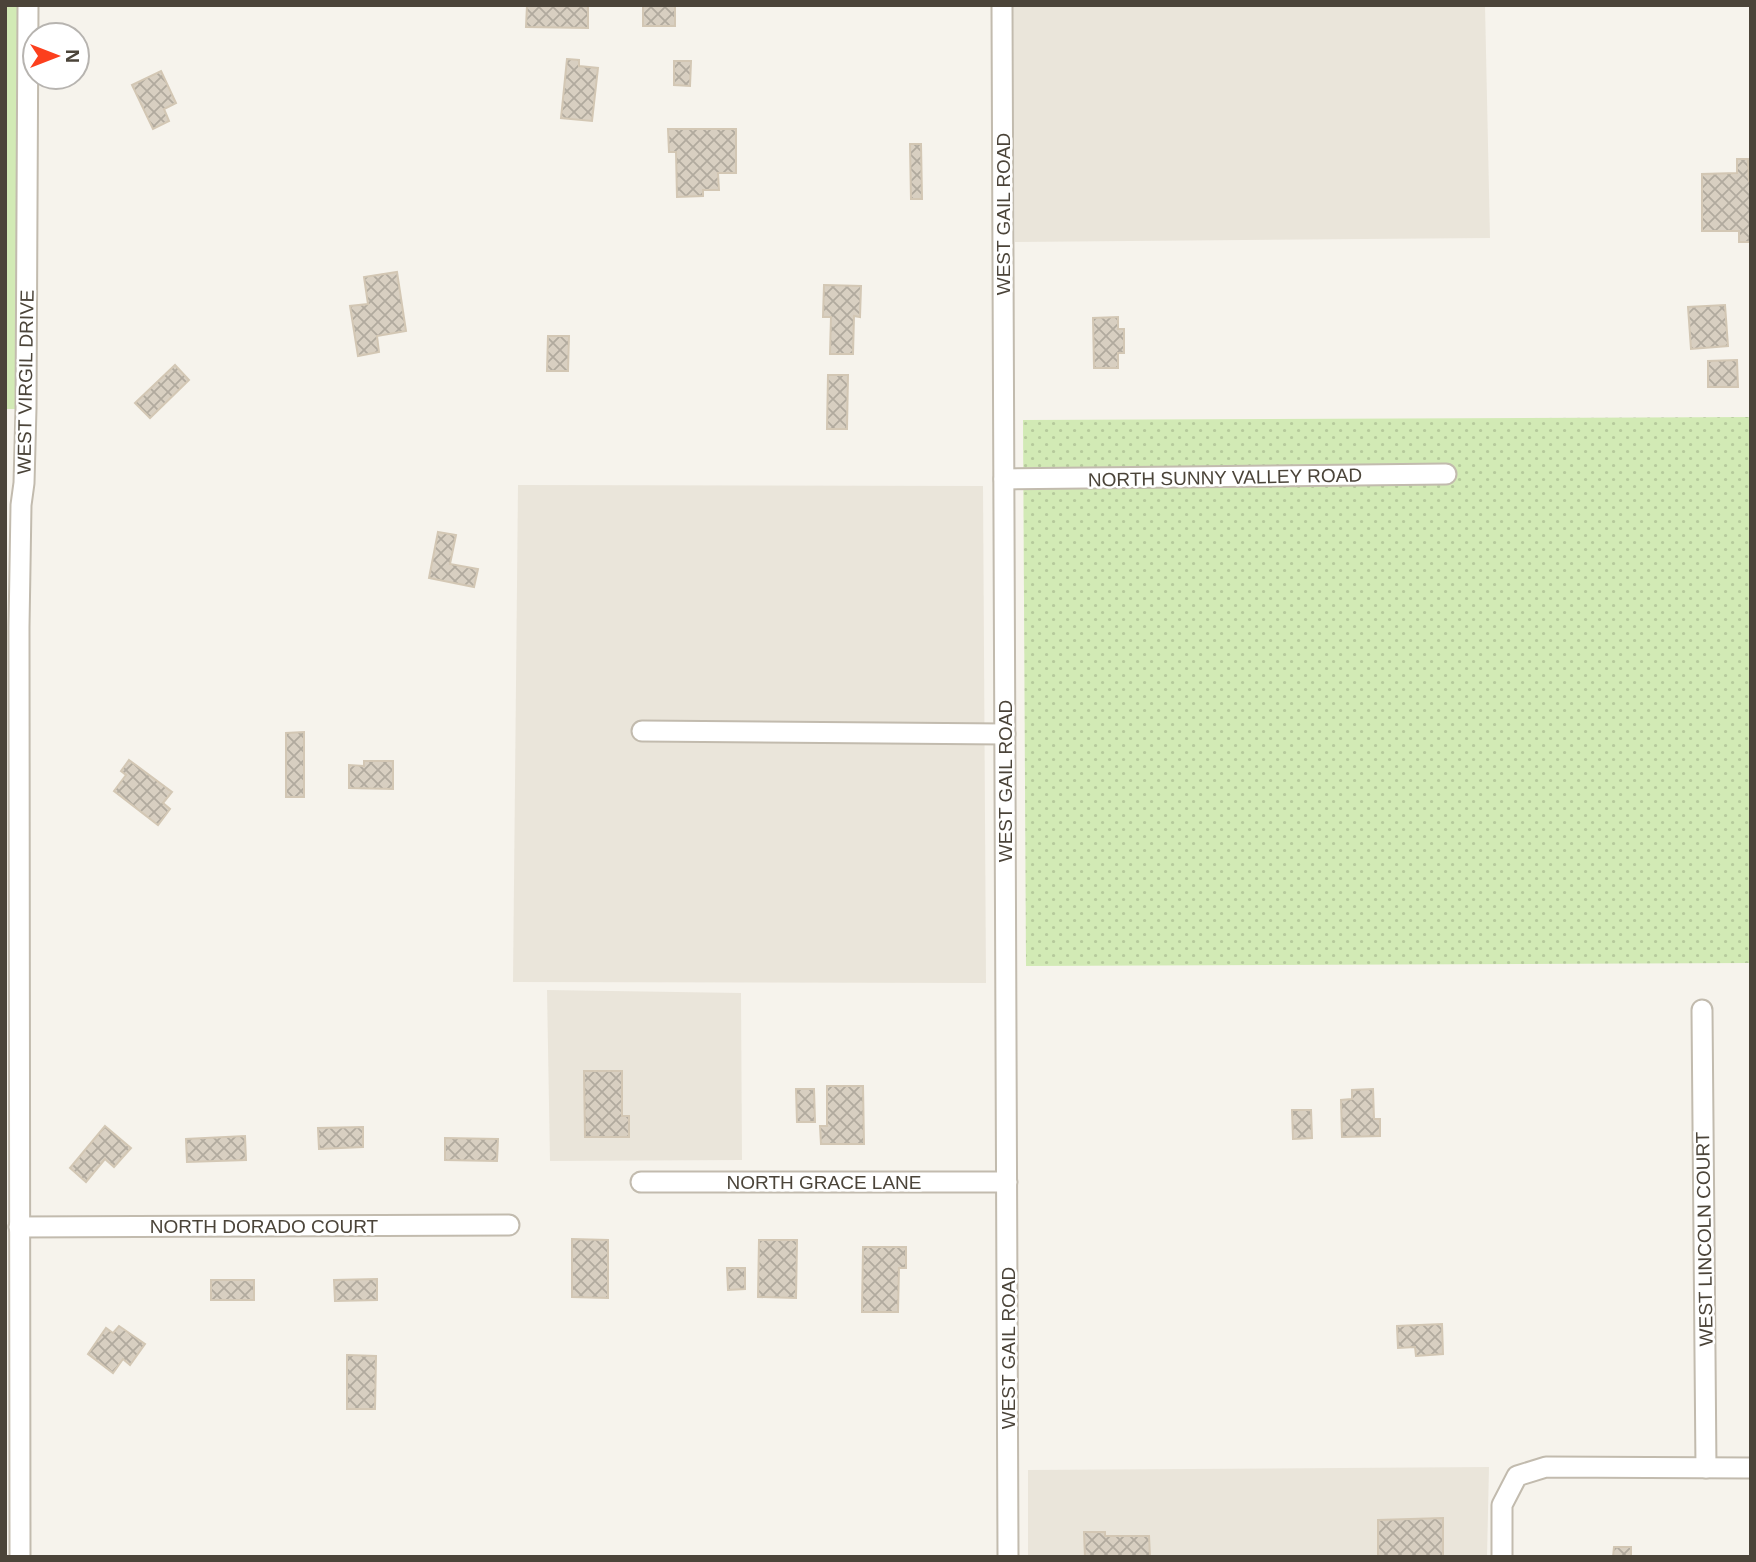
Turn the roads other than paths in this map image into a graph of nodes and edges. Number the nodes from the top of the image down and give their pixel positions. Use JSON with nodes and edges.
{"nodes":[{"id":1,"x":28,"y":5,"type":"edge"},
{"id":2,"x":1002,"y":5,"type":"edge"},
{"id":3,"x":1446,"y":474,"type":"dead end"},
{"id":4,"x":1004,"y":479,"type":"junction"},
{"id":5,"x":642,"y":731,"type":"dead end"},
{"id":6,"x":1005,"y":734,"type":"junction"},
{"id":7,"x":1702,"y":1010,"type":"dead end"},
{"id":8,"x":641,"y":1182,"type":"dead end"},
{"id":9,"x":1007,"y":1182,"type":"junction"},
{"id":10,"x":509,"y":1225,"type":"dead end"},
{"id":11,"x":15,"y":1238,"type":"edge"},
{"id":12,"x":1706,"y":1468,"type":"junction"},
{"id":13,"x":1751,"y":1468,"type":"edge"},
{"id":14,"x":20,"y":1557,"type":"edge"},
{"id":15,"x":1008,"y":1557,"type":"edge"},
{"id":16,"x":1502,"y":1557,"type":"edge"}],
"edges":[{"from":1,"to":11,"type":"street","name":"WEST VIRGIL DRIVE"},
{"from":2,"to":4,"type":"street","name":"WEST GAIL ROAD"},
{"from":3,"to":4,"type":"street","name":"NORTH SUNNY VALLEY ROAD"},
{"from":4,"to":6,"type":"street","name":"WEST GAIL ROAD"},
{"from":5,"to":6,"type":"street"},
{"from":6,"to":9,"type":"street","name":"WEST GAIL ROAD"},
{"from":7,"to":12,"type":"street","name":"WEST LINCOLN COURT"},
{"from":8,"to":9,"type":"street","name":"NORTH GRACE LANE"},
{"from":9,"to":15,"type":"street","name":"WEST GAIL ROAD"},
{"from":10,"to":11,"type":"street","name":"NORTH DORADO COURT"},
{"from":11,"to":14,"type":"street","name":"WEST VIRGIL DRIVE"},
{"from":12,"to":13,"type":"street"},
{"from":12,"to":16,"type":"street"}]}
